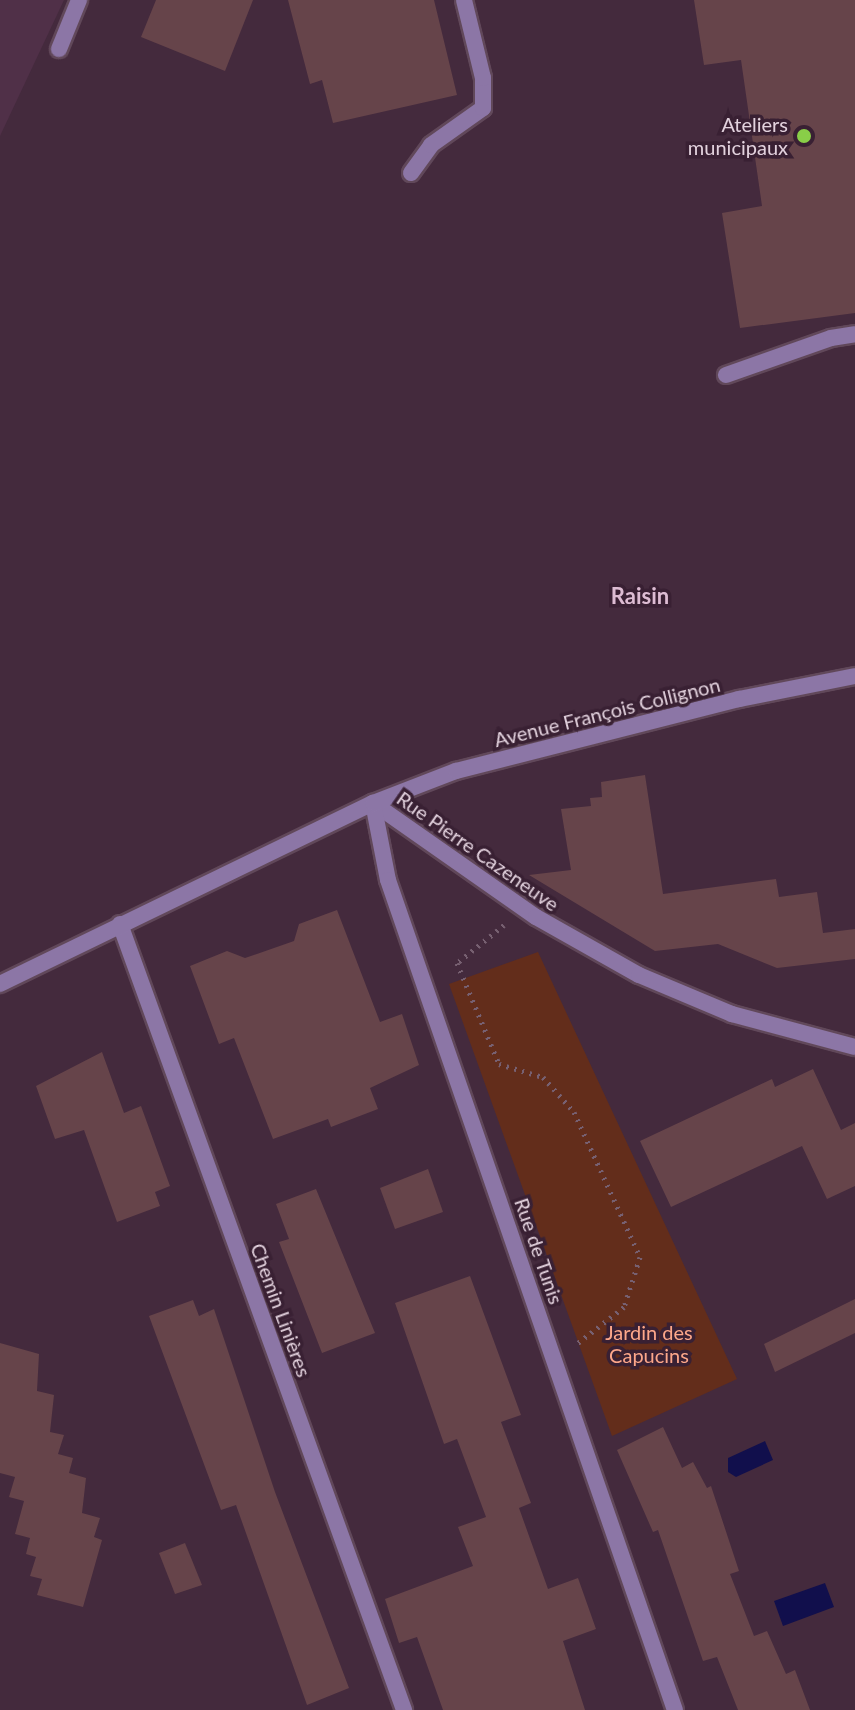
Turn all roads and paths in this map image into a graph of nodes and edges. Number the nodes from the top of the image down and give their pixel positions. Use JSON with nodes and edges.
{"nodes":[{"id":1,"x":79,"y":0,"type":"edge"},
{"id":2,"x":464,"y":0,"type":"edge"},
{"id":3,"x":59,"y":49,"type":"dead end"},
{"id":4,"x":411,"y":173,"type":"dead end"},
{"id":5,"x":855,"y":334,"type":"edge"},
{"id":6,"x":726,"y":375,"type":"dead end"},
{"id":7,"x":855,"y":676,"type":"edge"},
{"id":8,"x":373,"y":803,"type":"junction"},
{"id":9,"x":498,"y":912,"type":"dead end"},
{"id":10,"x":120,"y":924,"type":"junction"},
{"id":11,"x":0,"y":984,"type":"edge"},
{"id":12,"x":855,"y":1047,"type":"edge"},
{"id":13,"x":579,"y":1344,"type":"dead end"},
{"id":14,"x":404,"y":1710,"type":"edge"},
{"id":15,"x":675,"y":1710,"type":"edge"}],
"edges":[{"from":1,"to":3,"type":"street"},
{"from":2,"to":4,"type":"street"},
{"from":5,"to":6,"type":"street"},
{"from":7,"to":8,"type":"street","name":"Avenue François Collignon"},
{"from":8,"to":10,"type":"street","name":"Rue Pierre Cazeneuve"},
{"from":8,"to":12,"type":"street","name":"Rue Pierre Cazeneuve"},
{"from":8,"to":15,"type":"street","name":"Rue de Tunis"},
{"from":9,"to":13,"type":"path"},
{"from":10,"to":11,"type":"street","name":"Rue Pierre Cazeneuve"},
{"from":10,"to":14,"type":"street","name":"Chemin Linières"}]}
